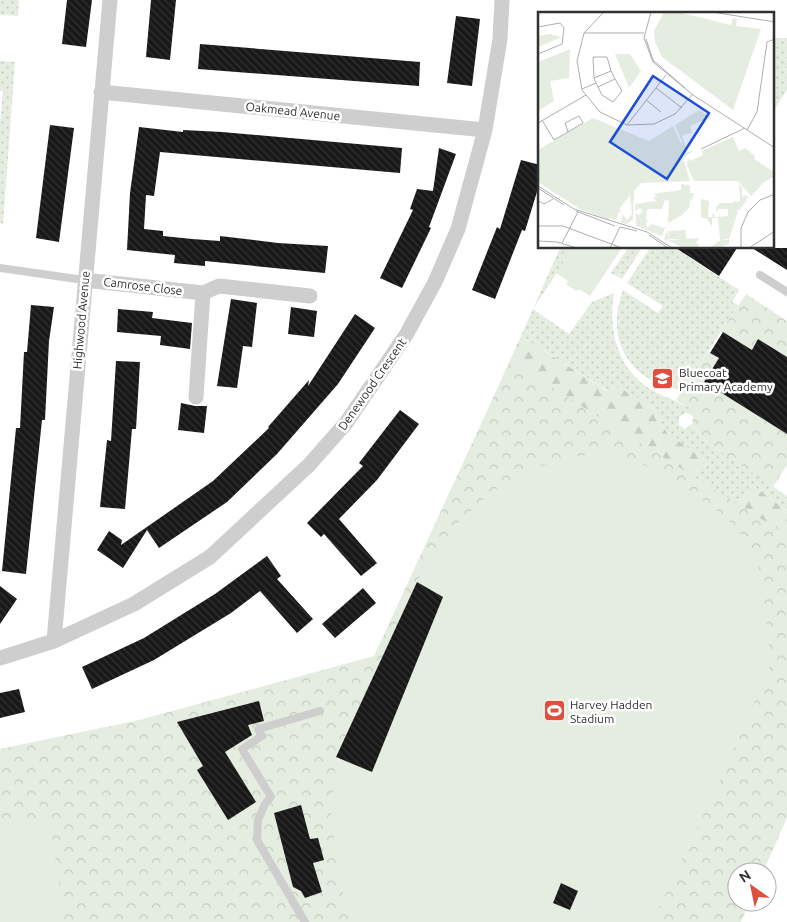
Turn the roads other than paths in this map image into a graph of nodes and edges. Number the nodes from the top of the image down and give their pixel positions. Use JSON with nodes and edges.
{"nodes":[{"id":1,"x":110,"y":0,"type":"edge"},
{"id":2,"x":502,"y":0,"type":"edge"},
{"id":3,"x":101,"y":92,"type":"junction"},
{"id":4,"x":485,"y":130,"type":"junction"},
{"id":5,"x":0,"y":268,"type":"edge"},
{"id":6,"x":760,"y":274,"type":"dead end"},
{"id":7,"x":84,"y":280,"type":"junction"},
{"id":8,"x":787,"y":292,"type":"edge"},
{"id":9,"x":202,"y":293,"type":"junction"},
{"id":10,"x":310,"y":296,"type":"dead end"},
{"id":11,"x":196,"y":397,"type":"dead end"},
{"id":12,"x":54,"y":641,"type":"junction"},
{"id":13,"x":0,"y":658,"type":"edge"},
{"id":14,"x":320,"y":711,"type":"dead end"},
{"id":15,"x":305,"y":922,"type":"edge"}],
"edges":[{"from":1,"to":3,"type":"street","name":"Highwood Avenue"},
{"from":2,"to":4,"type":"street","name":"Denewood Crescent"},
{"from":3,"to":4,"type":"street","name":"Oakmead Avenue"},
{"from":3,"to":7,"type":"street","name":"Highwood Avenue"},
{"from":4,"to":12,"type":"street","name":"Denewood Crescent"},
{"from":5,"to":7,"type":"lane"},
{"from":6,"to":8,"type":"lane"},
{"from":7,"to":9,"type":"street","name":"Camrose Close"},
{"from":7,"to":12,"type":"street","name":"Highwood Avenue"},
{"from":9,"to":10,"type":"street","name":"Camrose Close"},
{"from":9,"to":11,"type":"street"},
{"from":12,"to":13,"type":"street","name":"Denewood Crescent"},
{"from":14,"to":15,"type":"lane"}]}
